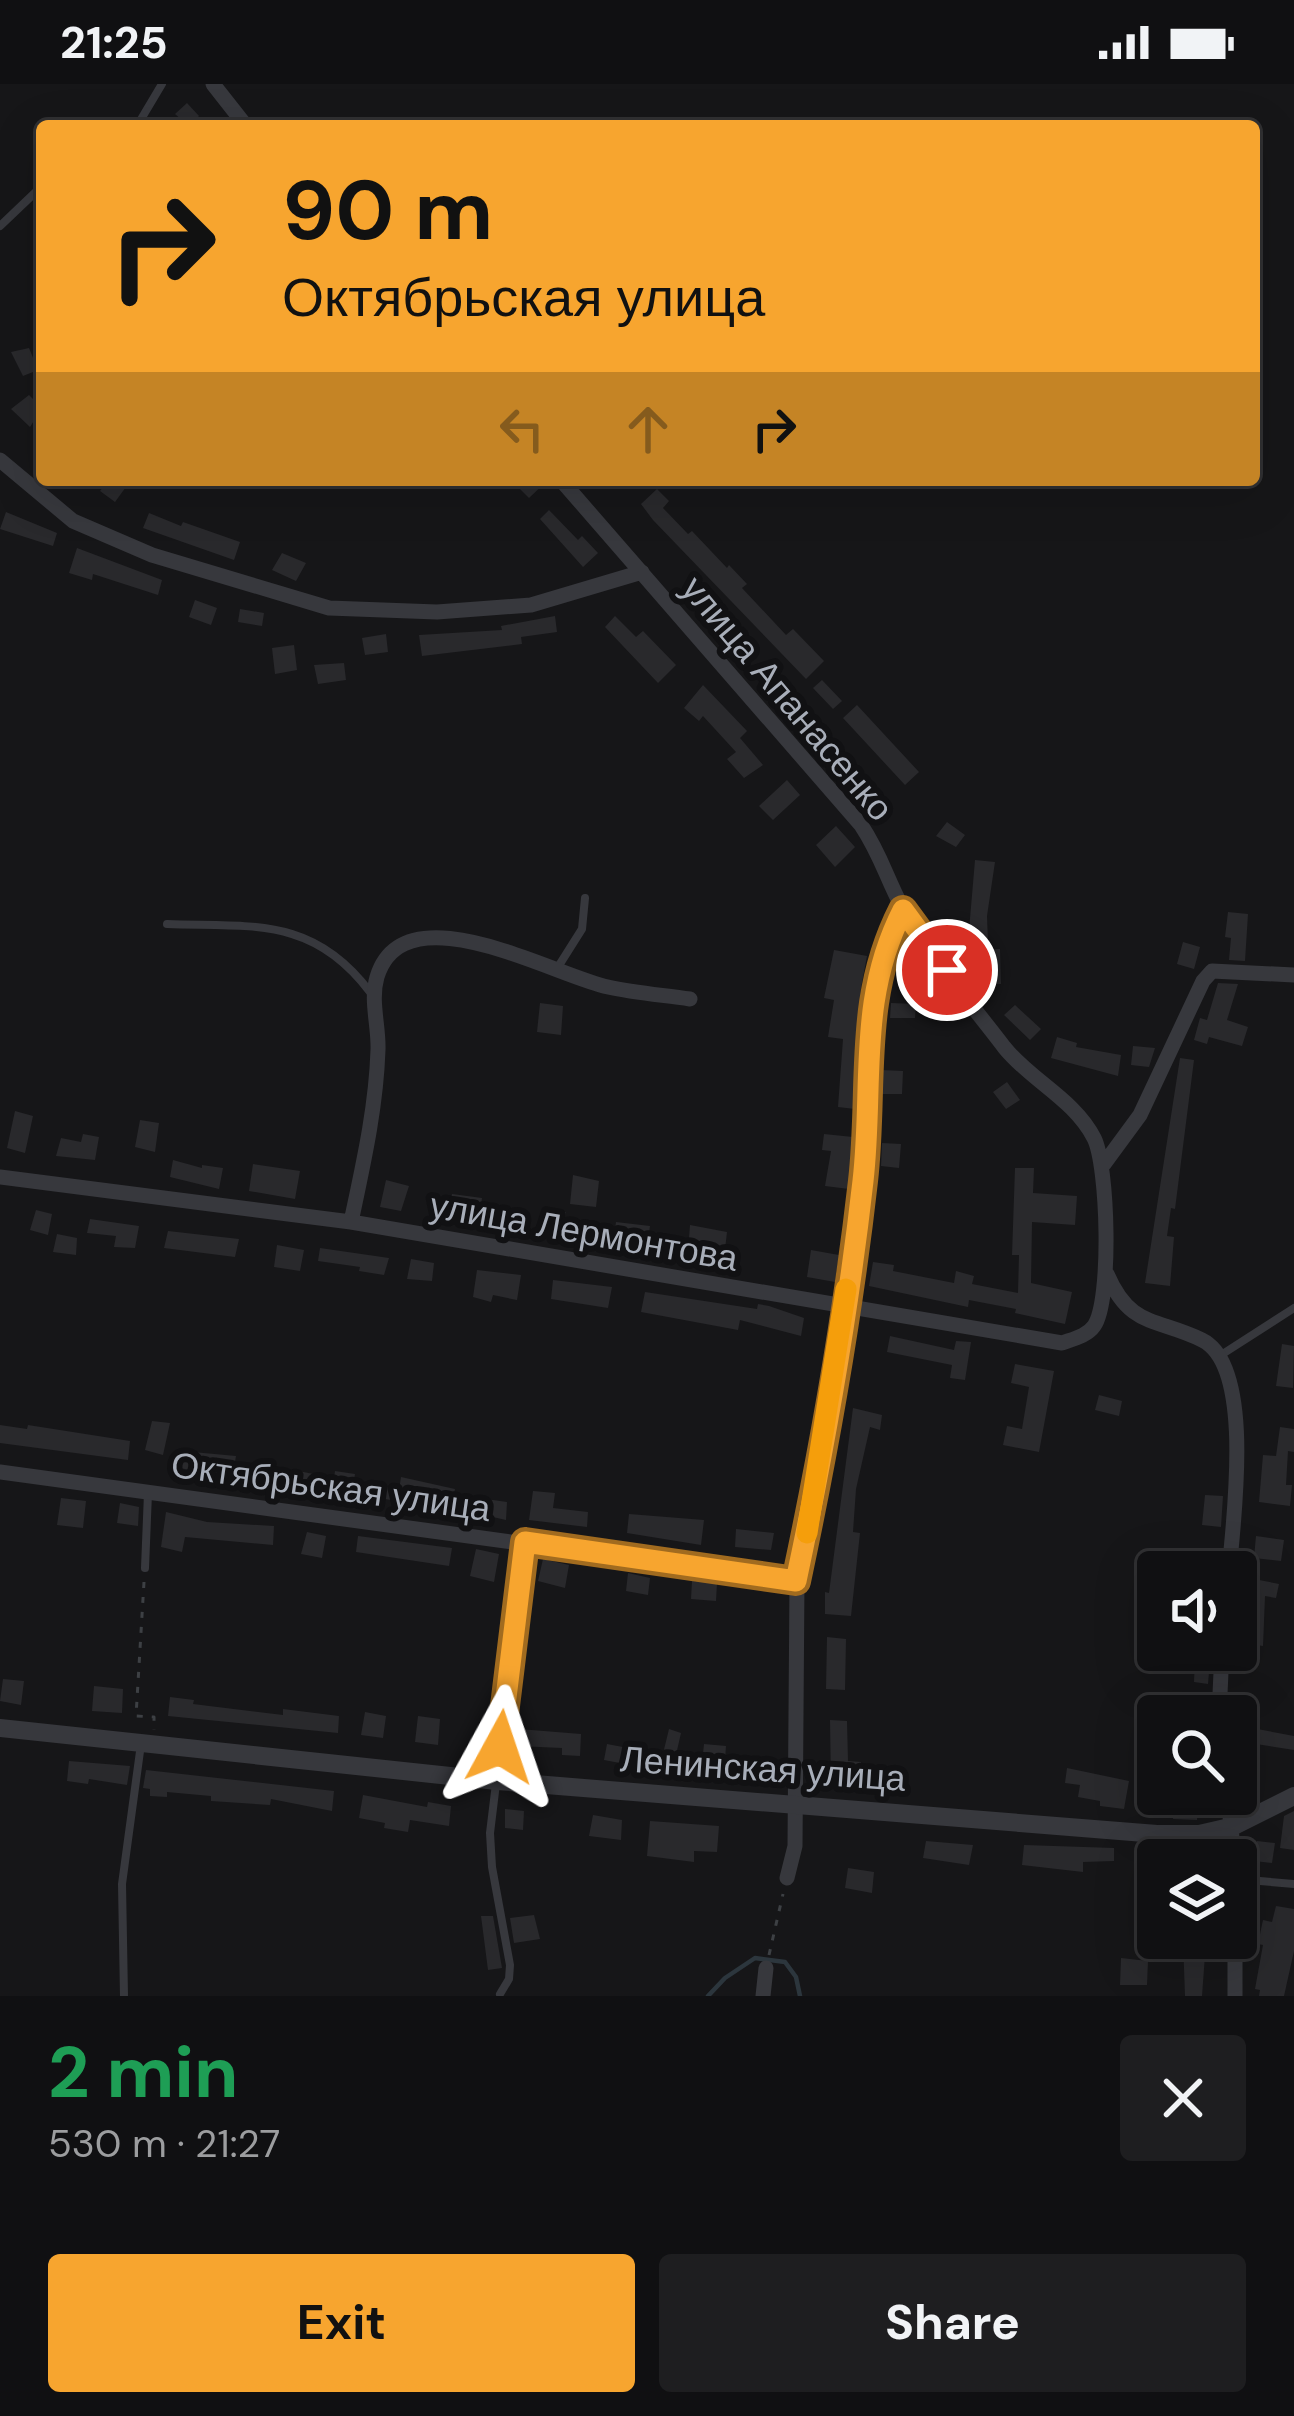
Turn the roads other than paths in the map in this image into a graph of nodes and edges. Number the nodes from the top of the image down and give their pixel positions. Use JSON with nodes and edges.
{"nodes":[{"id":1,"x":162,"y":84,"type":"edge"},
{"id":2,"x":213,"y":84,"type":"edge"},
{"id":3,"x":141,"y":120,"type":"edge"},
{"id":4,"x":241,"y":120,"type":"edge"},
{"id":5,"x":36,"y":192,"type":"edge"},
{"id":6,"x":0,"y":226,"type":"edge"},
{"id":7,"x":0,"y":460,"type":"edge"},
{"id":8,"x":566,"y":486,"type":"edge"},
{"id":9,"x":642,"y":572,"type":"junction"},
{"id":10,"x":585,"y":898,"type":"dead end"},
{"id":11,"x":903,"y":910,"type":"junction"},
{"id":12,"x":167,"y":924,"type":"dead end"},
{"id":13,"x":556,"y":970,"type":"junction"},
{"id":14,"x":1294,"y":975,"type":"edge"},
{"id":15,"x":374,"y":997,"type":"junction"},
{"id":16,"x":690,"y":999,"type":"dead end"},
{"id":17,"x":1103,"y":1164,"type":"junction"},
{"id":18,"x":0,"y":1178,"type":"edge"},
{"id":19,"x":351,"y":1222,"type":"junction"},
{"id":20,"x":1106,"y":1271,"type":"junction"},
{"id":21,"x":843,"y":1305,"type":"junction"},
{"id":22,"x":1294,"y":1307,"type":"edge"},
{"id":23,"x":1220,"y":1355,"type":"junction"},
{"id":24,"x":0,"y":1472,"type":"edge"},
{"id":25,"x":148,"y":1491,"type":"junction"},
{"id":26,"x":525,"y":1542,"type":"junction"},
{"id":27,"x":1231,"y":1551,"type":"edge"},
{"id":28,"x":145,"y":1568,"type":"road end"},
{"id":29,"x":796,"y":1581,"type":"junction"},
{"id":30,"x":0,"y":1728,"type":"edge"},
{"id":31,"x":147,"y":1743,"type":"junction"},
{"id":32,"x":497,"y":1781,"type":"junction"},
{"id":33,"x":1294,"y":1796,"type":"edge"},
{"id":34,"x":795,"y":1802,"type":"junction"},
{"id":35,"x":1232,"y":1815,"type":"edge"},
{"id":36,"x":1234,"y":1826,"type":"junction"},
{"id":37,"x":1234,"y":1839,"type":"edge"},
{"id":38,"x":787,"y":1878,"type":"road end"},
{"id":39,"x":1257,"y":1881,"type":"edge"},
{"id":40,"x":1294,"y":1885,"type":"edge"},
{"id":41,"x":1234,"y":1959,"type":"edge"},
{"id":42,"x":766,"y":1968,"type":"dead end"},
{"id":43,"x":500,"y":1994,"type":"edge"},
{"id":44,"x":124,"y":1996,"type":"edge"},
{"id":45,"x":763,"y":1996,"type":"edge"},
{"id":46,"x":1235,"y":1996,"type":"edge"}],
"edges":[{"from":1,"to":3,"type":"lane"},
{"from":2,"to":4,"type":"street"},
{"from":5,"to":6,"type":"lane"},
{"from":7,"to":9,"type":"street"},
{"from":8,"to":9,"type":"street","name":"улица Апанасенко"},
{"from":9,"to":11,"type":"street","name":"улица Апанасенко"},
{"from":10,"to":13,"type":"lane"},
{"from":11,"to":17,"type":"street","name":"улица Апанасенко"},
{"from":11,"to":21,"type":"street"},
{"from":12,"to":15,"type":"lane"},
{"from":13,"to":15,"type":"street"},
{"from":13,"to":16,"type":"street"},
{"from":14,"to":17,"type":"street"},
{"from":15,"to":19,"type":"street"},
{"from":17,"to":20,"type":"street","name":"улица Апанасенко"},
{"from":18,"to":19,"type":"street","name":"улица Лермонтова"},
{"from":19,"to":21,"type":"street","name":"улица Лермонтова"},
{"from":20,"to":21,"type":"street","name":"улица Лермонтова"},
{"from":20,"to":23,"type":"street"},
{"from":21,"to":29,"type":"street"},
{"from":22,"to":23,"type":"lane"},
{"from":23,"to":27,"type":"street"},
{"from":24,"to":25,"type":"street","name":"Октябрьская улица"},
{"from":25,"to":26,"type":"street","name":"Октябрьская улица"},
{"from":25,"to":28,"type":"lane"},
{"from":26,"to":29,"type":"street","name":"Октябрьская улица"},
{"from":26,"to":32,"type":"lane"},
{"from":29,"to":34,"type":"street"},
{"from":30,"to":31,"type":"street","name":"Ленинская улица"},
{"from":31,"to":32,"type":"street","name":"Ленинская улица"},
{"from":31,"to":44,"type":"lane"},
{"from":32,"to":34,"type":"street","name":"Ленинская улица"},
{"from":32,"to":43,"type":"lane"},
{"from":33,"to":36,"type":"street","name":"Ленинская улица"},
{"from":34,"to":36,"type":"street","name":"Ленинская улица"},
{"from":34,"to":38,"type":"street"},
{"from":35,"to":36,"type":"street"},
{"from":36,"to":37,"type":"street"},
{"from":39,"to":40,"type":"lane"},
{"from":41,"to":46,"type":"street"},
{"from":42,"to":45,"type":"street"}]}
